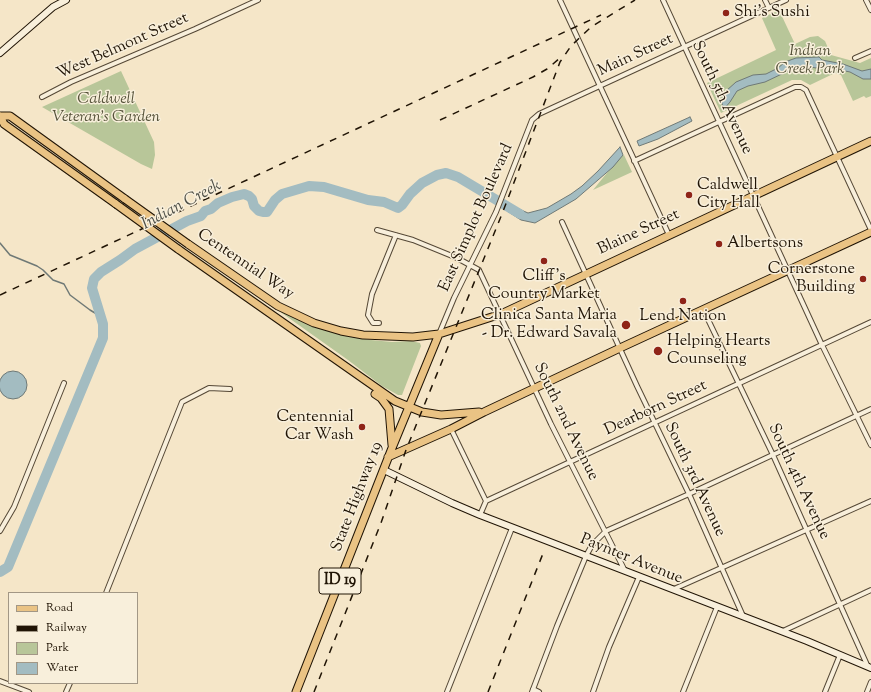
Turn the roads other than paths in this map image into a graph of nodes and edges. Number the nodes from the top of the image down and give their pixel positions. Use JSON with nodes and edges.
{"nodes":[{"id":1,"x":66,"y":0,"type":"edge"},
{"id":2,"x":258,"y":0,"type":"edge"},
{"id":3,"x":560,"y":0,"type":"edge"},
{"id":4,"x":662,"y":0,"type":"edge"},
{"id":5,"x":765,"y":0,"type":"edge"},
{"id":6,"x":786,"y":0,"type":"edge"},
{"id":7,"x":866,"y":0,"type":"edge"},
{"id":8,"x":768,"y":8,"type":"junction"},
{"id":9,"x":871,"y":10,"type":"edge"},
{"id":10,"x":685,"y":47,"type":"junction"},
{"id":11,"x":871,"y":51,"type":"edge"},
{"id":12,"x":0,"y":54,"type":"edge"},
{"id":13,"x":855,"y":58,"type":"dead end"},
{"id":14,"x":600,"y":86,"type":"junction"},
{"id":15,"x":42,"y":97,"type":"dead end"},
{"id":16,"x":539,"y":114,"type":"joint"},
{"id":17,"x":0,"y":116,"type":"edge"},
{"id":18,"x":719,"y":122,"type":"junction"},
{"id":19,"x":871,"y":141,"type":"edge"},
{"id":20,"x":838,"y":157,"type":"junction"},
{"id":21,"x":634,"y":161,"type":"junction"},
{"id":22,"x":753,"y":196,"type":"junction"},
{"id":23,"x":562,"y":222,"type":"dead end"},
{"id":24,"x":377,"y":230,"type":"dead end"},
{"id":25,"x":871,"y":231,"type":"edge"},
{"id":26,"x":396,"y":235,"type":"junction"},
{"id":27,"x":669,"y":235,"type":"junction"},
{"id":28,"x":471,"y":265,"type":"junction"},
{"id":29,"x":788,"y":270,"type":"junction"},
{"id":30,"x":585,"y":274,"type":"junction"},
{"id":31,"x":703,"y":309,"type":"junction"},
{"id":32,"x":501,"y":314,"type":"junction"},
{"id":33,"x":871,"y":322,"type":"edge"},
{"id":34,"x":379,"y":323,"type":"dead end"},
{"id":35,"x":296,"y":331,"type":"junction"},
{"id":36,"x":439,"y":334,"type":"junction"},
{"id":37,"x":822,"y":345,"type":"junction"},
{"id":38,"x":620,"y":348,"type":"junction"},
{"id":39,"x":64,"y":383,"type":"dead end"},
{"id":40,"x":738,"y":384,"type":"junction"},
{"id":41,"x":535,"y":387,"type":"junction"},
{"id":42,"x":230,"y":389,"type":"dead end"},
{"id":43,"x":408,"y":408,"type":"junction"},
{"id":44,"x":871,"y":409,"type":"edge"},
{"id":45,"x":484,"y":412,"type":"junction"},
{"id":46,"x":857,"y":416,"type":"junction"},
{"id":47,"x":654,"y":423,"type":"junction"},
{"id":48,"x":451,"y":429,"type":"junction"},
{"id":49,"x":871,"y":445,"type":"edge"},
{"id":50,"x":392,"y":448,"type":"junction"},
{"id":51,"x":773,"y":455,"type":"junction"},
{"id":52,"x":388,"y":457,"type":"junction"},
{"id":53,"x":570,"y":462,"type":"junction"},
{"id":54,"x":384,"y":470,"type":"junction"},
{"id":55,"x":689,"y":494,"type":"junction"},
{"id":56,"x":486,"y":501,"type":"junction"},
{"id":57,"x":871,"y":502,"type":"edge"},
{"id":58,"x":480,"y":515,"type":"junction"},
{"id":59,"x":512,"y":528,"type":"junction"},
{"id":60,"x":808,"y":530,"type":"junction"},
{"id":61,"x":0,"y":531,"type":"edge"},
{"id":62,"x":606,"y":531,"type":"junction"},
{"id":63,"x":586,"y":556,"type":"junction"},
{"id":64,"x":722,"y":568,"type":"junction"},
{"id":65,"x":626,"y":572,"type":"junction"},
{"id":66,"x":639,"y":577,"type":"junction"},
{"id":67,"x":672,"y":590,"type":"junction"},
{"id":68,"x":871,"y":590,"type":"edge"},
{"id":69,"x":106,"y":592,"type":"edge"},
{"id":70,"x":841,"y":604,"type":"junction"},
{"id":71,"x":717,"y":607,"type":"junction"},
{"id":72,"x":743,"y":617,"type":"junction"},
{"id":73,"x":782,"y":632,"type":"junction"},
{"id":74,"x":840,"y":655,"type":"junction"},
{"id":75,"x":870,"y":668,"type":"edge"},
{"id":76,"x":0,"y":681,"type":"edge"},
{"id":77,"x":871,"y":682,"type":"edge"},
{"id":78,"x":533,"y":691,"type":"edge"},
{"id":79,"x":29,"y":692,"type":"edge"},
{"id":80,"x":296,"y":692,"type":"edge"},
{"id":81,"x":447,"y":692,"type":"edge"},
{"id":82,"x":539,"y":692,"type":"edge"},
{"id":83,"x":594,"y":692,"type":"edge"},
{"id":84,"x":683,"y":692,"type":"edge"},
{"id":85,"x":825,"y":692,"type":"edge"},
{"id":86,"x":867,"y":692,"type":"edge"}],
"edges":[{"from":1,"to":12,"type":"street"},
{"from":2,"to":15,"type":"street","name":"West Belmont Street"},
{"from":3,"to":14,"type":"street"},
{"from":4,"to":10,"type":"street","name":"South 5th Avenue"},
{"from":5,"to":8,"type":"street"},
{"from":6,"to":8,"type":"street","name":"Main Street"},
{"from":7,"to":9,"type":"street"},
{"from":8,"to":10,"type":"street","name":"Main Street"},
{"from":10,"to":14,"type":"street","name":"Main Street"},
{"from":10,"to":18,"type":"street","name":"South 5th Avenue"},
{"from":11,"to":13,"type":"street"},
{"from":14,"to":16,"type":"street","name":"Main Street"},
{"from":14,"to":21,"type":"street"},
{"from":16,"to":28,"type":"street","name":"East Simplot Boulevard"},
{"from":17,"to":35,"type":"main road","name":"Centennial Way","bridge":true},
{"from":17,"to":36,"type":"main road","name":"Centennial Way","bridge":true},
{"from":18,"to":20,"type":"street"},
{"from":18,"to":21,"type":"street"},
{"from":18,"to":22,"type":"street","name":"South 5th Avenue"},
{"from":19,"to":20,"type":"main road","name":"Blaine Street"},
{"from":20,"to":22,"type":"main road","name":"Blaine Street"},
{"from":20,"to":25,"type":"street"},
{"from":21,"to":27,"type":"street"},
{"from":22,"to":27,"type":"main road","name":"Blaine Street"},
{"from":22,"to":29,"type":"street","name":"South 5th Avenue"},
{"from":23,"to":30,"type":"street","name":"South 3rd Avenue"},
{"from":24,"to":26,"type":"street"},
{"from":25,"to":29,"type":"main road"},
{"from":26,"to":28,"type":"street"},
{"from":26,"to":34,"type":"street"},
{"from":27,"to":30,"type":"main road","name":"Blaine Street"},
{"from":28,"to":32,"type":"street","name":"South 2nd Avenue"},
{"from":28,"to":36,"type":"street","name":"East Simplot Boulevard"},
{"from":29,"to":31,"type":"main road"},
{"from":29,"to":37,"type":"street","name":"South 5th Avenue"},
{"from":30,"to":32,"type":"main road","name":"Blaine Street"},
{"from":30,"to":38,"type":"street","name":"South 3rd Avenue"},
{"from":31,"to":38,"type":"main road"},
{"from":31,"to":40,"type":"street","name":"South 4th Avenue"},
{"from":32,"to":36,"type":"main road","name":"Blaine Street"},
{"from":32,"to":41,"type":"street","name":"South 2nd Avenue"},
{"from":33,"to":37,"type":"street","name":"Dearborn Street"},
{"from":35,"to":43,"type":"main road","name":"Centennial Way"},
{"from":35,"to":50,"type":"main road"},
{"from":36,"to":43,"type":"main road","name":"State Highway 19","number":"ID 19"},
{"from":37,"to":40,"type":"street","name":"Dearborn Street"},
{"from":37,"to":46,"type":"street","name":"South 5th Avenue"},
{"from":38,"to":41,"type":"main road"},
{"from":38,"to":47,"type":"street","name":"South 3rd Avenue"},
{"from":39,"to":61,"type":"street"},
{"from":40,"to":47,"type":"street","name":"Dearborn Street"},
{"from":40,"to":51,"type":"street","name":"South 4th Avenue"},
{"from":41,"to":45,"type":"main road"},
{"from":41,"to":53,"type":"street","name":"South 2nd Avenue"},
{"from":42,"to":69,"type":"street"},
{"from":43,"to":45,"type":"main road","name":"Centennial Way"},
{"from":43,"to":50,"type":"main road","name":"State Highway 19","number":"ID 19"},
{"from":44,"to":46,"type":"street"},
{"from":45,"to":48,"type":"main road"},
{"from":46,"to":49,"type":"street","name":"South 5th Avenue"},
{"from":46,"to":51,"type":"street"},
{"from":47,"to":53,"type":"street","name":"Dearborn Street"},
{"from":47,"to":55,"type":"street","name":"South 3rd Avenue"},
{"from":48,"to":52,"type":"main road"},
{"from":48,"to":56,"type":"street"},
{"from":50,"to":52,"type":"main road","name":"State Highway 19","number":"ID 19"},
{"from":51,"to":55,"type":"street"},
{"from":51,"to":60,"type":"street","name":"South 4th Avenue"},
{"from":52,"to":54,"type":"main road","name":"State Highway 19","number":"ID 19"},
{"from":53,"to":56,"type":"street","name":"Dearborn Street"},
{"from":53,"to":62,"type":"street","name":"South 2nd Avenue"},
{"from":54,"to":58,"type":"street","name":"Paynter Avenue"},
{"from":54,"to":80,"type":"main road","name":"State Highway 19","number":"ID 19"},
{"from":55,"to":62,"type":"street"},
{"from":55,"to":64,"type":"street","name":"South 3rd Avenue"},
{"from":56,"to":58,"type":"street"},
{"from":57,"to":60,"type":"street"},
{"from":58,"to":59,"type":"street","name":"Paynter Avenue"},
{"from":59,"to":63,"type":"street","name":"Paynter Avenue"},
{"from":59,"to":81,"type":"street"},
{"from":60,"to":64,"type":"street"},
{"from":60,"to":70,"type":"street","name":"South 4th Avenue"},
{"from":62,"to":63,"type":"street"},
{"from":62,"to":65,"type":"street","name":"South 2nd Avenue"},
{"from":63,"to":65,"type":"street","name":"Paynter Avenue"},
{"from":63,"to":78,"type":"street"},
{"from":64,"to":67,"type":"street"},
{"from":64,"to":72,"type":"street","name":"South 3rd Avenue"},
{"from":65,"to":66,"type":"street","name":"Paynter Avenue"},
{"from":66,"to":67,"type":"street","name":"Paynter Avenue"},
{"from":66,"to":83,"type":"street"},
{"from":67,"to":71,"type":"street","name":"Paynter Avenue"},
{"from":68,"to":70,"type":"street"},
{"from":70,"to":73,"type":"street"},
{"from":70,"to":75,"type":"street","name":"South 4th Avenue"},
{"from":71,"to":72,"type":"street","name":"Paynter Avenue"},
{"from":71,"to":84,"type":"street"},
{"from":72,"to":73,"type":"street","name":"Paynter Avenue"},
{"from":73,"to":74,"type":"street","name":"Paynter Avenue"},
{"from":74,"to":75,"type":"street","name":"Paynter Avenue"},
{"from":74,"to":85,"type":"street"},
{"from":76,"to":79,"type":"street"},
{"from":77,"to":86,"type":"street"},
{"from":78,"to":82,"type":"street"}]}
